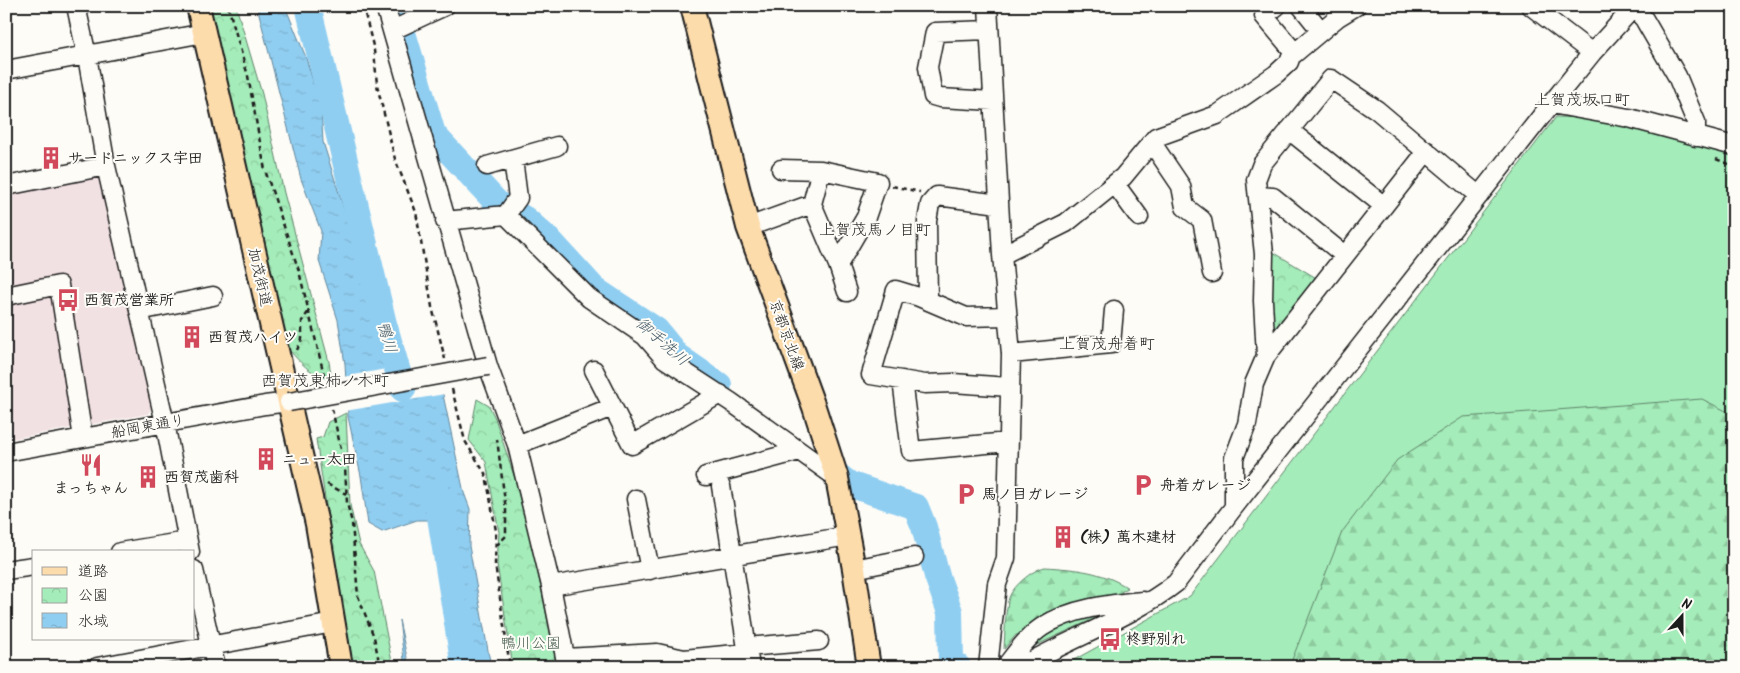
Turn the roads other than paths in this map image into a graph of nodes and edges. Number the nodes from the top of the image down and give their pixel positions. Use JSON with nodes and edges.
{"nodes":[{"id":1,"x":76,"y":6,"type":"edge"},
{"id":2,"x":198,"y":6,"type":"edge"},
{"id":3,"x":385,"y":6,"type":"edge"},
{"id":4,"x":445,"y":6,"type":"edge"},
{"id":5,"x":692,"y":6,"type":"edge"},
{"id":6,"x":988,"y":6,"type":"edge"},
{"id":7,"x":1277,"y":6,"type":"edge"},
{"id":8,"x":1301,"y":6,"type":"edge"},
{"id":9,"x":1356,"y":6,"type":"edge"},
{"id":10,"x":1531,"y":6,"type":"edge"},
{"id":11,"x":1635,"y":7,"type":"edge"},
{"id":12,"x":418,"y":15,"type":"edge"},
{"id":13,"x":393,"y":30,"type":"junction"},
{"id":14,"x":989,"y":30,"type":"junction"},
{"id":15,"x":1321,"y":31,"type":"junction"},
{"id":16,"x":204,"y":33,"type":"junction"},
{"id":17,"x":1295,"y":53,"type":"junction"},
{"id":18,"x":1592,"y":53,"type":"junction"},
{"id":19,"x":87,"y":56,"type":"junction"},
{"id":20,"x":6,"y":70,"type":"edge"},
{"id":21,"x":993,"y":101,"type":"junction"},
{"id":22,"x":1552,"y":104,"type":"junction"},
{"id":23,"x":1290,"y":130,"type":"junction"},
{"id":24,"x":1696,"y":138,"type":"junction"},
{"id":25,"x":1152,"y":143,"type":"junction"},
{"id":26,"x":557,"y":146,"type":"dead end"},
{"id":27,"x":1734,"y":146,"type":"edge"},
{"id":28,"x":1427,"y":151,"type":"junction"},
{"id":29,"x":513,"y":159,"type":"junction"},
{"id":30,"x":106,"y":166,"type":"junction"},
{"id":31,"x":487,"y":166,"type":"dead end"},
{"id":32,"x":781,"y":169,"type":"dead end"},
{"id":33,"x":821,"y":170,"type":"junction"},
{"id":34,"x":1115,"y":184,"type":"junction"},
{"id":35,"x":6,"y":186,"type":"edge"},
{"id":36,"x":1258,"y":196,"type":"junction"},
{"id":37,"x":1479,"y":196,"type":"junction"},
{"id":38,"x":812,"y":204,"type":"junction"},
{"id":39,"x":999,"y":204,"type":"junction"},
{"id":40,"x":1384,"y":206,"type":"junction"},
{"id":41,"x":506,"y":215,"type":"junction"},
{"id":42,"x":1140,"y":217,"type":"dead end"},
{"id":43,"x":445,"y":221,"type":"junction"},
{"id":44,"x":748,"y":227,"type":"junction"},
{"id":45,"x":1002,"y":255,"type":"junction"},
{"id":46,"x":1344,"y":255,"type":"junction"},
{"id":47,"x":838,"y":265,"type":"junction"},
{"id":48,"x":1212,"y":273,"type":"dead end"},
{"id":49,"x":847,"y":292,"type":"dead end"},
{"id":50,"x":6,"y":296,"type":"edge"},
{"id":51,"x":213,"y":296,"type":"dead end"},
{"id":52,"x":928,"y":300,"type":"junction"},
{"id":53,"x":139,"y":310,"type":"junction"},
{"id":54,"x":1114,"y":310,"type":"dead end"},
{"id":55,"x":1007,"y":316,"type":"junction"},
{"id":56,"x":1010,"y":354,"type":"junction"},
{"id":57,"x":1266,"y":356,"type":"junction"},
{"id":58,"x":488,"y":366,"type":"junction"},
{"id":59,"x":594,"y":370,"type":"dead end"},
{"id":60,"x":902,"y":380,"type":"junction"},
{"id":61,"x":1009,"y":386,"type":"junction"},
{"id":62,"x":720,"y":394,"type":"junction"},
{"id":63,"x":290,"y":402,"type":"junction"},
{"id":64,"x":612,"y":407,"type":"junction"},
{"id":65,"x":165,"y":423,"type":"junction"},
{"id":66,"x":83,"y":438,"type":"junction"},
{"id":67,"x":1008,"y":442,"type":"junction"},
{"id":68,"x":517,"y":445,"type":"junction"},
{"id":69,"x":799,"y":451,"type":"junction"},
{"id":70,"x":6,"y":452,"type":"edge"},
{"id":71,"x":706,"y":476,"type":"dead end"},
{"id":72,"x":837,"y":478,"type":"junction"},
{"id":73,"x":721,"y":486,"type":"dead end"},
{"id":74,"x":636,"y":499,"type":"dead end"},
{"id":75,"x":1234,"y":506,"type":"junction"},
{"id":76,"x":848,"y":536,"type":"junction"},
{"id":77,"x":188,"y":546,"type":"edge"},
{"id":78,"x":143,"y":550,"type":"edge"},
{"id":79,"x":733,"y":557,"type":"junction"},
{"id":80,"x":914,"y":557,"type":"dead end"},
{"id":81,"x":32,"y":566,"type":"edge"},
{"id":82,"x":854,"y":569,"type":"junction"},
{"id":83,"x":6,"y":570,"type":"edge"},
{"id":84,"x":650,"y":570,"type":"junction"},
{"id":85,"x":195,"y":574,"type":"edge"},
{"id":86,"x":551,"y":586,"type":"junction"},
{"id":87,"x":1151,"y":600,"type":"junction"},
{"id":88,"x":333,"y":623,"type":"junction"},
{"id":89,"x":819,"y":641,"type":"dead end"},
{"id":90,"x":211,"y":645,"type":"junction"},
{"id":91,"x":747,"y":655,"type":"edge"},
{"id":92,"x":566,"y":663,"type":"edge"},
{"id":93,"x":97,"y":667,"type":"edge"},
{"id":94,"x":216,"y":667,"type":"edge"},
{"id":95,"x":341,"y":667,"type":"edge"},
{"id":96,"x":868,"y":667,"type":"edge"},
{"id":97,"x":988,"y":667,"type":"edge"},
{"id":98,"x":1005,"y":667,"type":"edge"},
{"id":99,"x":1021,"y":667,"type":"edge"}],
"edges":[{"from":1,"to":19,"type":"street"},
{"from":2,"to":16,"type":"main road","name":"加茂街道"},
{"from":3,"to":13,"type":"street"},
{"from":4,"to":12,"type":"street"},
{"from":5,"to":44,"type":"main road","name":"京都京北線"},
{"from":6,"to":14,"type":"street"},
{"from":7,"to":17,"type":"street"},
{"from":8,"to":15,"type":"street"},
{"from":9,"to":15,"type":"street"},
{"from":10,"to":18,"type":"street"},
{"from":11,"to":18,"type":"street"},
{"from":11,"to":24,"type":"street"},
{"from":12,"to":13,"type":"street"},
{"from":13,"to":43,"type":"street"},
{"from":14,"to":21,"type":"street"},
{"from":14,"to":21,"type":"street"},
{"from":15,"to":17,"type":"street"},
{"from":16,"to":19,"type":"street"},
{"from":16,"to":63,"type":"main road","name":"加茂街道"},
{"from":17,"to":25,"type":"street"},
{"from":18,"to":22,"type":"street"},
{"from":19,"to":20,"type":"street"},
{"from":19,"to":30,"type":"street"},
{"from":21,"to":39,"type":"street"},
{"from":22,"to":24,"type":"street"},
{"from":22,"to":37,"type":"street"},
{"from":23,"to":28,"type":"street"},
{"from":23,"to":36,"type":"street"},
{"from":23,"to":40,"type":"street"},
{"from":24,"to":27,"type":"street"},
{"from":25,"to":34,"type":"street"},
{"from":25,"to":48,"type":"street"},
{"from":26,"to":29,"type":"street"},
{"from":28,"to":37,"type":"street"},
{"from":28,"to":40,"type":"street"},
{"from":29,"to":31,"type":"street"},
{"from":29,"to":41,"type":"street"},
{"from":30,"to":35,"type":"street"},
{"from":30,"to":53,"type":"street"},
{"from":32,"to":33,"type":"street"},
{"from":33,"to":38,"type":"street"},
{"from":33,"to":47,"type":"street"},
{"from":34,"to":42,"type":"street"},
{"from":34,"to":45,"type":"street"},
{"from":36,"to":46,"type":"street"},
{"from":36,"to":57,"type":"street"},
{"from":37,"to":75,"type":"street"},
{"from":38,"to":44,"type":"street"},
{"from":38,"to":47,"type":"street"},
{"from":39,"to":45,"type":"street"},
{"from":39,"to":52,"type":"street"},
{"from":40,"to":46,"type":"street"},
{"from":41,"to":43,"type":"street"},
{"from":41,"to":62,"type":"street"},
{"from":43,"to":58,"type":"street"},
{"from":44,"to":72,"type":"main road","name":"京都京北線"},
{"from":45,"to":55,"type":"street"},
{"from":46,"to":57,"type":"street"},
{"from":47,"to":49,"type":"street"},
{"from":50,"to":66,"type":"street"},
{"from":51,"to":53,"type":"street"},
{"from":52,"to":55,"type":"street"},
{"from":52,"to":60,"type":"street"},
{"from":53,"to":65,"type":"street"},
{"from":54,"to":56,"type":"street"},
{"from":55,"to":56,"type":"street"},
{"from":56,"to":61,"type":"street"},
{"from":57,"to":75,"type":"street"},
{"from":58,"to":63,"type":"street","name":"船岡東通り","bridge":true},
{"from":58,"to":68,"type":"street"},
{"from":59,"to":64,"type":"street"},
{"from":60,"to":61,"type":"street"},
{"from":60,"to":67,"type":"street"},
{"from":61,"to":67,"type":"street"},
{"from":62,"to":64,"type":"street"},
{"from":62,"to":69,"type":"street"},
{"from":63,"to":65,"type":"street","name":"船岡東通り"},
{"from":63,"to":88,"type":"main road","name":"加茂街道"},
{"from":64,"to":68,"type":"street"},
{"from":65,"to":66,"type":"street","name":"船岡東通り"},
{"from":65,"to":77,"type":"street"},
{"from":66,"to":70,"type":"street","name":"船岡東通り"},
{"from":67,"to":97,"type":"street"},
{"from":68,"to":86,"type":"street"},
{"from":69,"to":71,"type":"street"},
{"from":69,"to":72,"type":"street"},
{"from":72,"to":76,"type":"main road","name":"京都京北線"},
{"from":73,"to":79,"type":"street"},
{"from":74,"to":84,"type":"street"},
{"from":75,"to":87,"type":"street"},
{"from":76,"to":79,"type":"street"},
{"from":76,"to":82,"type":"main road","name":"京都京北線"},
{"from":77,"to":78,"type":"street"},
{"from":79,"to":84,"type":"street"},
{"from":79,"to":91,"type":"street"},
{"from":80,"to":82,"type":"street"},
{"from":81,"to":83,"type":"street"},
{"from":82,"to":96,"type":"main road","name":"京都京北線"},
{"from":84,"to":86,"type":"street"},
{"from":85,"to":90,"type":"street"},
{"from":86,"to":92,"type":"street"},
{"from":87,"to":98,"type":"street"},
{"from":87,"to":99,"type":"street"},
{"from":88,"to":90,"type":"street"},
{"from":88,"to":95,"type":"main road","name":"加茂街道"},
{"from":89,"to":91,"type":"street"},
{"from":90,"to":93,"type":"street"},
{"from":90,"to":94,"type":"street"},
{"from":91,"to":92,"type":"street"}]}
